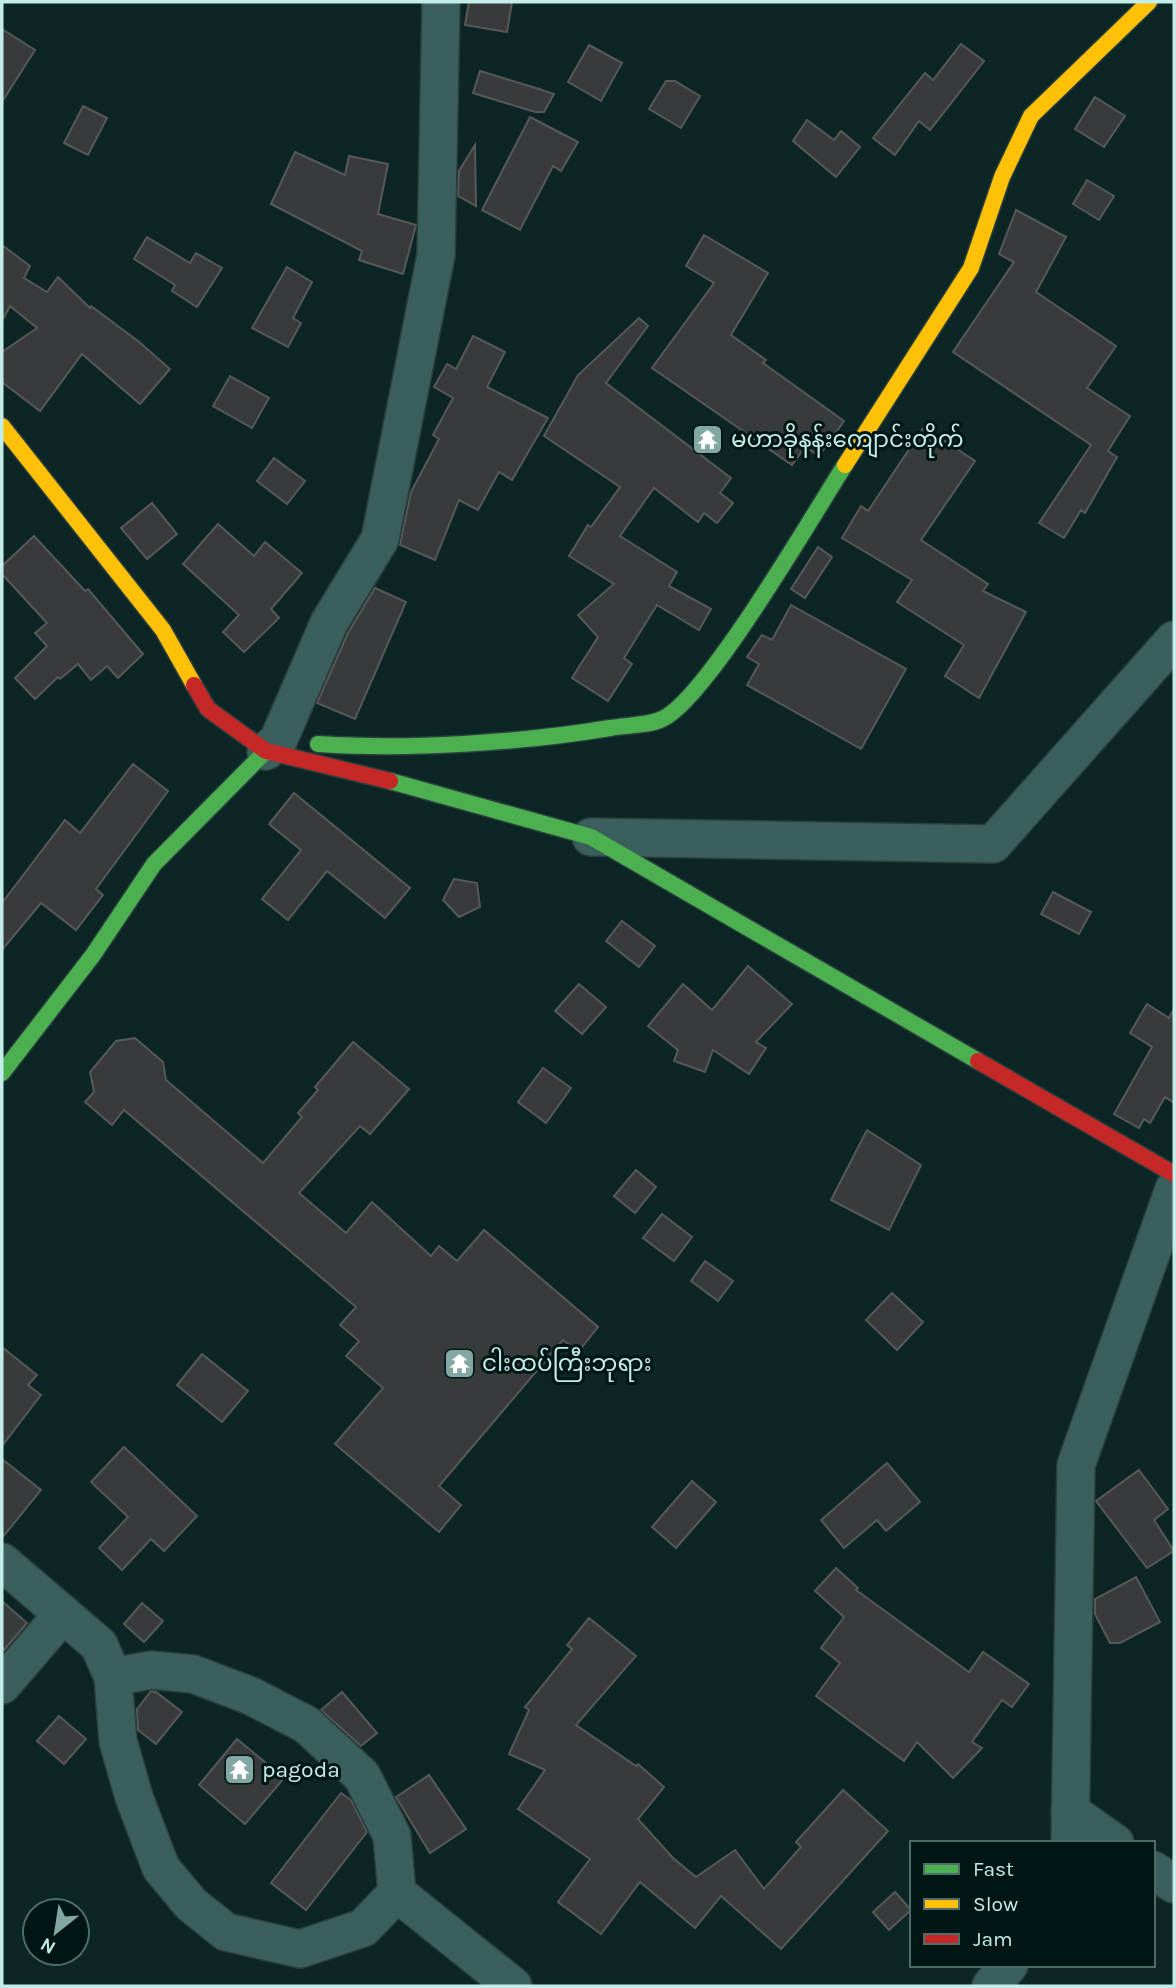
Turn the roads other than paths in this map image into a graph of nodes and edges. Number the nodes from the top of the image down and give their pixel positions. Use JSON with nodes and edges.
{"nodes":[{"id":1,"x":442,"y":2,"type":"edge"},
{"id":2,"x":1149,"y":2,"type":"edge"},
{"id":3,"x":2,"y":426,"type":"edge"},
{"id":4,"x":1174,"y":640,"type":"edge"},
{"id":5,"x":272,"y":746,"type":"junction"},
{"id":6,"x":591,"y":837,"type":"junction"},
{"id":7,"x":2,"y":1073,"type":"edge"},
{"id":8,"x":1174,"y":1174,"type":"edge"},
{"id":9,"x":1174,"y":1189,"type":"edge"},
{"id":10,"x":2,"y":1562,"type":"edge"},
{"id":11,"x":63,"y":1614,"type":"junction"},
{"id":12,"x":113,"y":1678,"type":"junction"},
{"id":13,"x":2,"y":1685,"type":"edge"},
{"id":14,"x":1070,"y":1827,"type":"edge"},
{"id":15,"x":1109,"y":1841,"type":"edge"},
{"id":16,"x":1155,"y":1871,"type":"edge"},
{"id":17,"x":1174,"y":1884,"type":"edge"},
{"id":18,"x":397,"y":1893,"type":"junction"},
{"id":19,"x":1007,"y":1967,"type":"edge"},
{"id":20,"x":513,"y":1986,"type":"edge"},
{"id":21,"x":991,"y":1986,"type":"edge"}],
"edges":[{"from":1,"to":5,"type":"street"},
{"from":2,"to":5,"type":"street"},
{"from":3,"to":5,"type":"street"},
{"from":4,"to":6,"type":"street"},
{"from":5,"to":6,"type":"street"},
{"from":5,"to":7,"type":"street"},
{"from":6,"to":8,"type":"street"},
{"from":9,"to":14,"type":"street"},
{"from":10,"to":11,"type":"street"},
{"from":11,"to":12,"type":"street"},
{"from":11,"to":13,"type":"street"},
{"from":12,"to":18,"type":"street"},
{"from":12,"to":18,"type":"street"},
{"from":14,"to":15,"type":"street"},
{"from":16,"to":17,"type":"street"},
{"from":18,"to":20,"type":"street"},
{"from":19,"to":21,"type":"street"}]}
